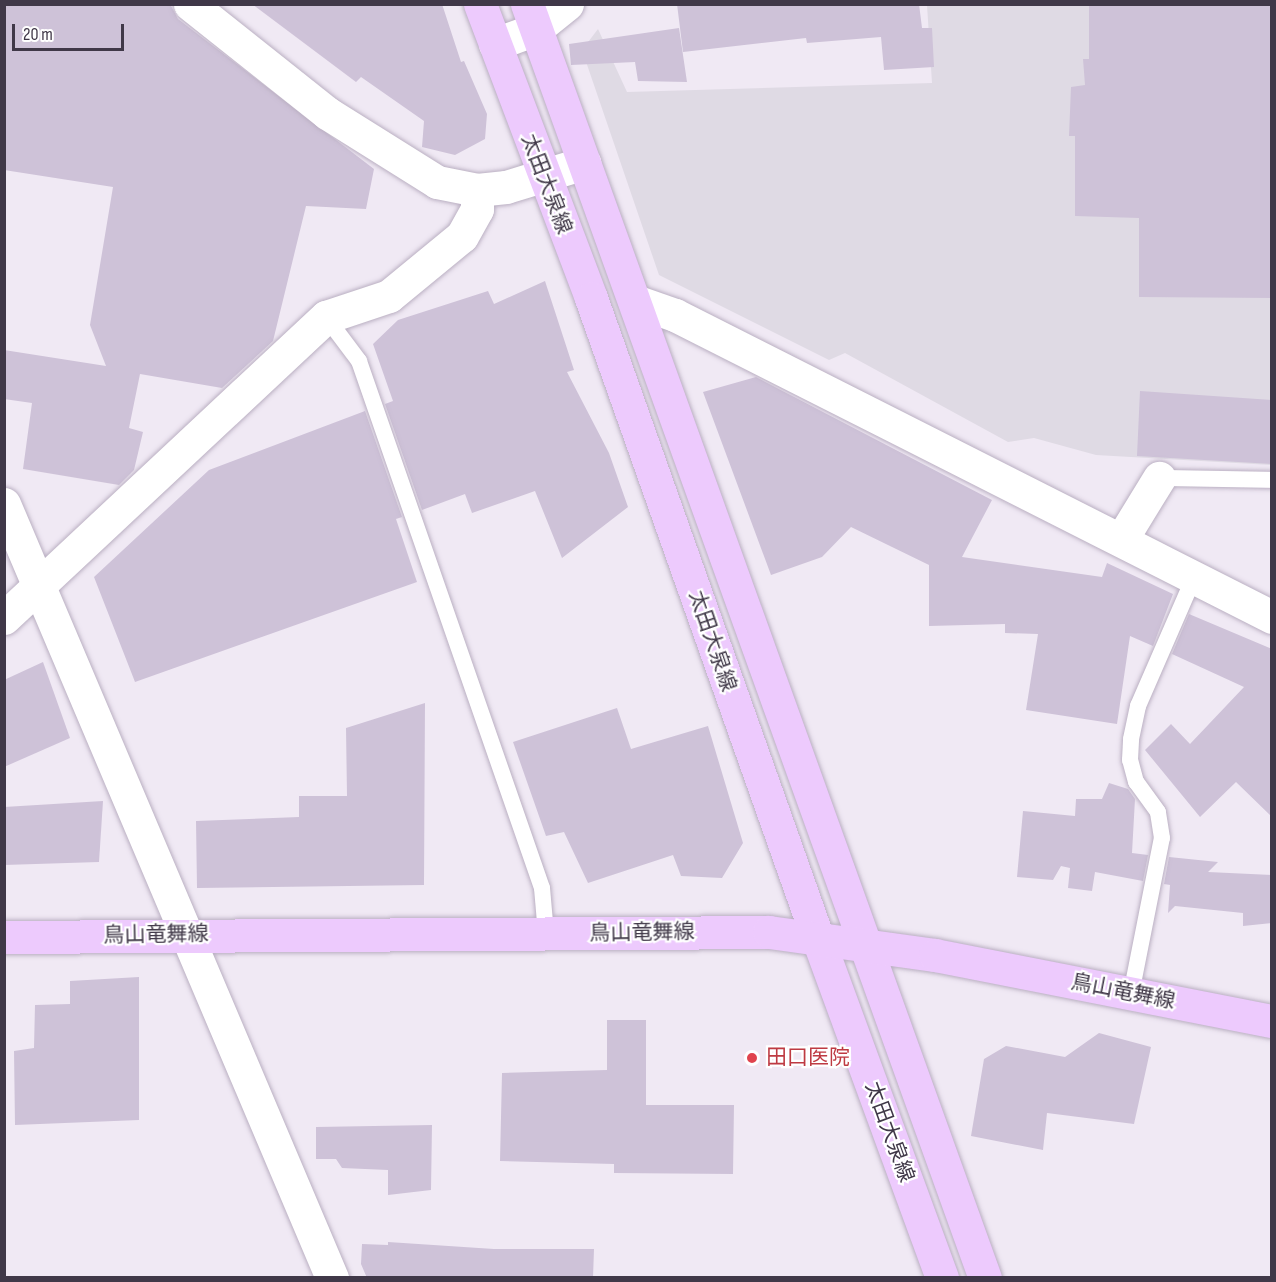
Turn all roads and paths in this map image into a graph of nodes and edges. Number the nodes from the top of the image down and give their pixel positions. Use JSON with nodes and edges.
{"nodes":[{"id":1,"x":190,"y":4,"type":"edge"},
{"id":2,"x":480,"y":4,"type":"edge"},
{"id":3,"x":567,"y":4,"type":"edge"},
{"id":4,"x":532,"y":17,"type":"edge"},
{"id":5,"x":495,"y":44,"type":"junction"},
{"id":6,"x":584,"y":163,"type":"junction"},
{"id":7,"x":543,"y":178,"type":"junction"},
{"id":8,"x":477,"y":190,"type":"junction"},
{"id":9,"x":635,"y":301,"type":"junction"},
{"id":10,"x":326,"y":317,"type":"junction"},
{"id":11,"x":1159,"y":477,"type":"joint"},
{"id":12,"x":1272,"y":480,"type":"edge"},
{"id":13,"x":4,"y":504,"type":"edge"},
{"id":14,"x":1122,"y":540,"type":"junction"},
{"id":15,"x":1194,"y":577,"type":"junction"},
{"id":16,"x":39,"y":584,"type":"junction"},
{"id":17,"x":1272,"y":617,"type":"edge"},
{"id":18,"x":4,"y":618,"type":"edge"},
{"id":19,"x":187,"y":934,"type":"junction"},
{"id":20,"x":546,"y":934,"type":"junction"},
{"id":21,"x":4,"y":937,"type":"edge"},
{"id":22,"x":818,"y":939,"type":"junction"},
{"id":23,"x":867,"y":947,"type":"junction"},
{"id":24,"x":1131,"y":994,"type":"junction"},
{"id":25,"x":1272,"y":1021,"type":"edge"},
{"id":26,"x":332,"y":1278,"type":"edge"},
{"id":27,"x":942,"y":1278,"type":"edge"},
{"id":28,"x":985,"y":1278,"type":"edge"}],
"edges":[{"from":1,"to":8,"type":"street"},
{"from":2,"to":5,"type":"main road","name":"太田大泉線"},
{"from":3,"to":4,"type":"street"},
{"from":4,"to":5,"type":"street"},
{"from":4,"to":6,"type":"main road","name":"太田大泉線"},
{"from":5,"to":7,"type":"main road","name":"太田大泉線"},
{"from":6,"to":7,"type":"street"},
{"from":6,"to":9,"type":"main road","name":"太田大泉線"},
{"from":7,"to":8,"type":"street"},
{"from":7,"to":22,"type":"main road","name":"太田大泉線"},
{"from":8,"to":10,"type":"street"},
{"from":9,"to":14,"type":"street"},
{"from":9,"to":23,"type":"main road","name":"太田大泉線"},
{"from":10,"to":16,"type":"street"},
{"from":10,"to":20,"type":"lane"},
{"from":11,"to":12,"type":"lane"},
{"from":11,"to":14,"type":"street"},
{"from":13,"to":16,"type":"street"},
{"from":14,"to":15,"type":"street"},
{"from":15,"to":17,"type":"street"},
{"from":15,"to":24,"type":"lane"},
{"from":16,"to":18,"type":"street"},
{"from":16,"to":19,"type":"street"},
{"from":19,"to":20,"type":"main road","name":"鳥山竜舞線"},
{"from":19,"to":21,"type":"main road","name":"鳥山竜舞線"},
{"from":19,"to":26,"type":"street"},
{"from":20,"to":22,"type":"main road","name":"鳥山竜舞線"},
{"from":22,"to":23,"type":"main road","name":"鳥山竜舞線"},
{"from":22,"to":27,"type":"main road","name":"太田大泉線"},
{"from":23,"to":24,"type":"main road","name":"鳥山竜舞線"},
{"from":23,"to":28,"type":"main road","name":"太田大泉線"},
{"from":24,"to":25,"type":"main road","name":"鳥山竜舞線"}]}
